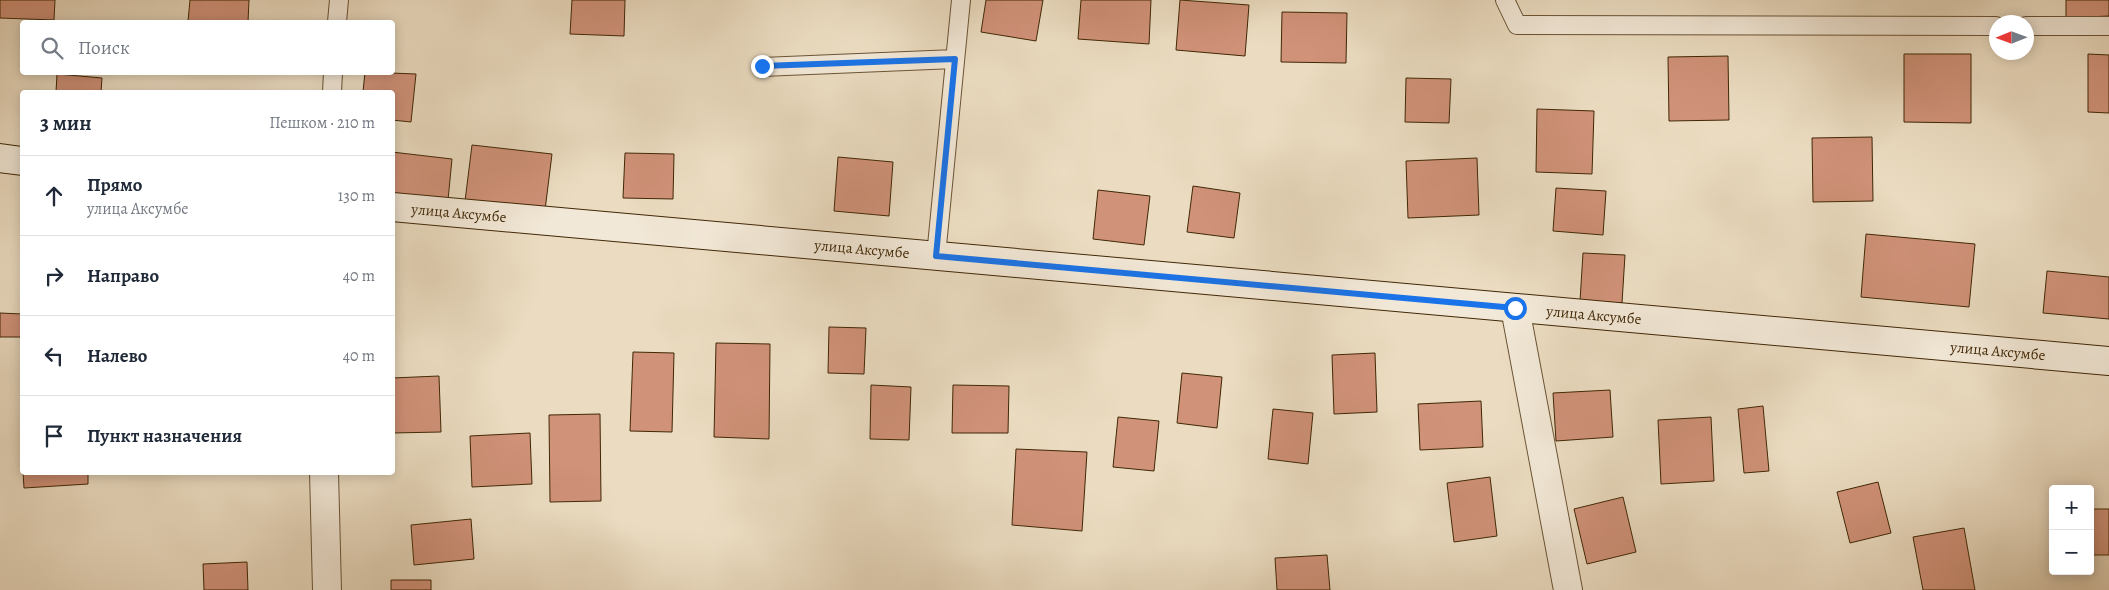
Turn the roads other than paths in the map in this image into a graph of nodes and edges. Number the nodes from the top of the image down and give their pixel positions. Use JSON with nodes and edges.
{"nodes":[{"id":1,"x":339,"y":0,"type":"edge"},
{"id":2,"x":961,"y":0,"type":"edge"},
{"id":3,"x":1505,"y":0,"type":"edge"},
{"id":4,"x":337,"y":20,"type":"edge"},
{"id":5,"x":1989,"y":26,"type":"edge"},
{"id":6,"x":2034,"y":26,"type":"edge"},
{"id":7,"x":2109,"y":26,"type":"edge"},
{"id":8,"x":955,"y":59,"type":"junction"},
{"id":9,"x":762,"y":66,"type":"dead end"},
{"id":10,"x":333,"y":75,"type":"edge"},
{"id":11,"x":332,"y":90,"type":"edge"},
{"id":12,"x":0,"y":158,"type":"edge"},
{"id":13,"x":20,"y":161,"type":"edge"},
{"id":14,"x":395,"y":207,"type":"edge"},
{"id":15,"x":936,"y":256,"type":"junction"},
{"id":16,"x":1515,"y":308,"type":"junction"},
{"id":17,"x":2109,"y":361,"type":"edge"},
{"id":18,"x":324,"y":475,"type":"edge"},
{"id":19,"x":326,"y":590,"type":"edge"},
{"id":20,"x":1568,"y":590,"type":"edge"}],
"edges":[{"from":1,"to":4,"type":"lane"},
{"from":2,"to":8,"type":"lane"},
{"from":3,"to":5,"type":"lane"},
{"from":6,"to":7,"type":"lane"},
{"from":8,"to":9,"type":"lane"},
{"from":8,"to":15,"type":"lane"},
{"from":10,"to":11,"type":"lane"},
{"from":12,"to":13,"type":"main road"},
{"from":14,"to":15,"type":"main road","name":"улица Аксумбе"},
{"from":15,"to":16,"type":"main road","name":"улица Аксумбе"},
{"from":16,"to":17,"type":"main road","name":"улица Аксумбе"},
{"from":16,"to":20,"type":"main road"},
{"from":18,"to":19,"type":"main road"}]}
